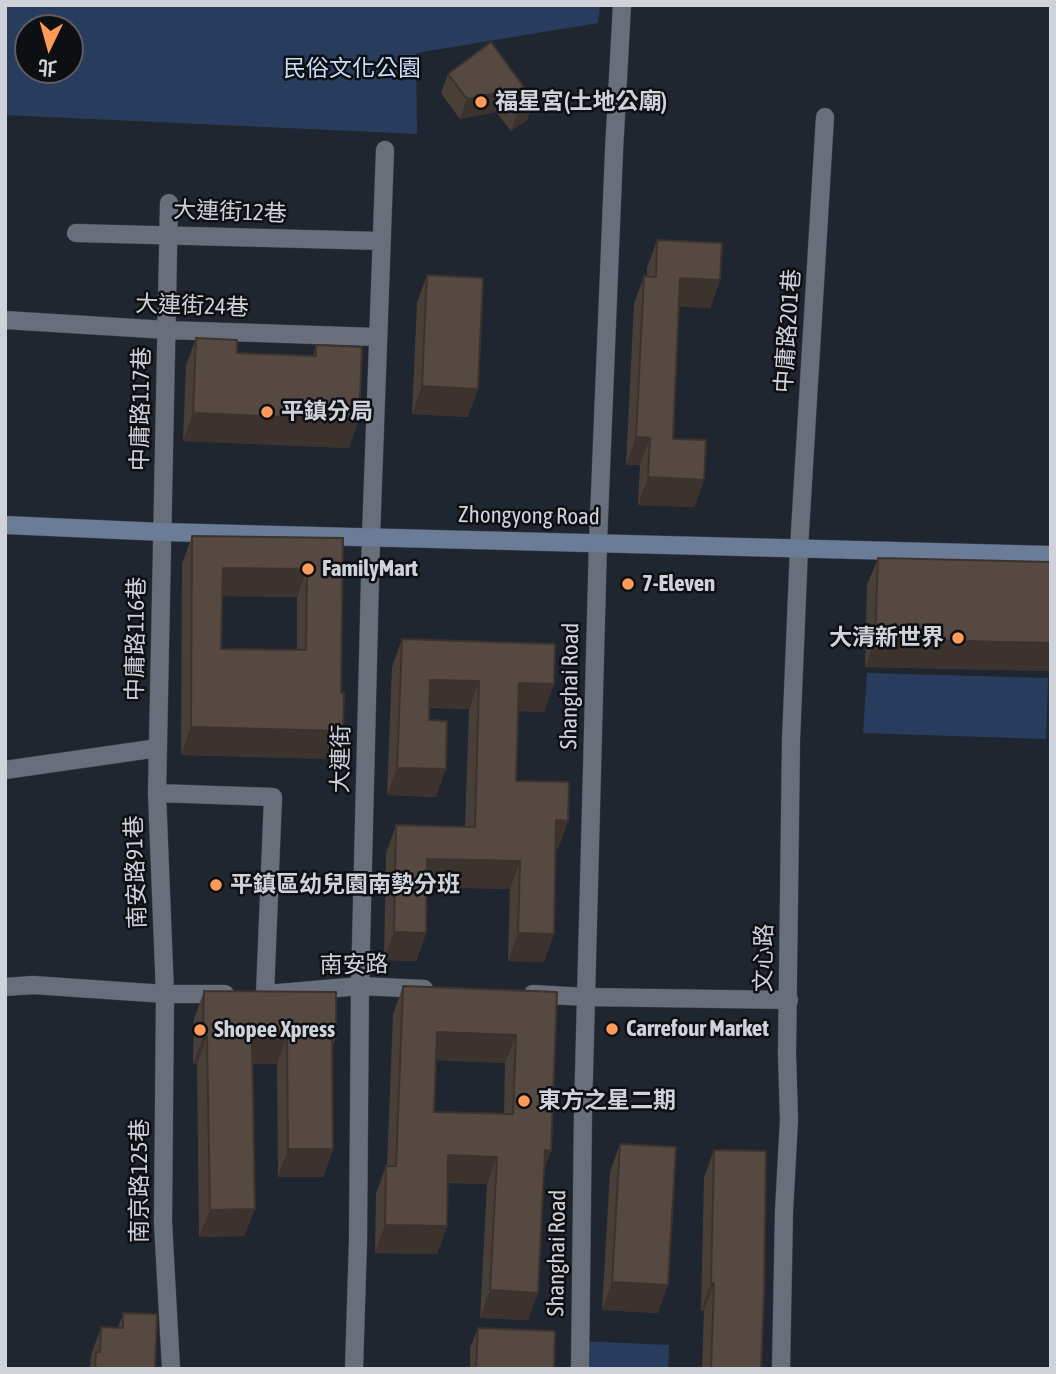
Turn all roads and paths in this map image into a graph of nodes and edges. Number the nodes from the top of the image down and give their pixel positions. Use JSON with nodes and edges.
{"nodes":[{"id":1,"x":622,"y":5,"type":"edge"},
{"id":2,"x":825,"y":117,"type":"dead end"},
{"id":3,"x":385,"y":150,"type":"dead end"},
{"id":4,"x":169,"y":203,"type":"dead end"},
{"id":5,"x":76,"y":233,"type":"dead end"},
{"id":6,"x":167,"y":234,"type":"junction"},
{"id":7,"x":382,"y":241,"type":"junction"},
{"id":8,"x":5,"y":320,"type":"edge"},
{"id":9,"x":167,"y":330,"type":"junction"},
{"id":10,"x":377,"y":337,"type":"junction"},
{"id":11,"x":5,"y":525,"type":"edge"},
{"id":12,"x":163,"y":531,"type":"junction"},
{"id":13,"x":371,"y":537,"type":"junction"},
{"id":14,"x":598,"y":542,"type":"junction"},
{"id":15,"x":799,"y":548,"type":"junction"},
{"id":16,"x":1051,"y":555,"type":"edge"},
{"id":17,"x":158,"y":748,"type":"junction"},
{"id":18,"x":5,"y":770,"type":"edge"},
{"id":19,"x":157,"y":793,"type":"junction"},
{"id":20,"x":360,"y":986,"type":"junction"},
{"id":21,"x":5,"y":987,"type":"edge"},
{"id":22,"x":440,"y":990,"type":"edge"},
{"id":23,"x":165,"y":994,"type":"junction"},
{"id":24,"x":252,"y":994,"type":"junction"},
{"id":25,"x":520,"y":994,"type":"edge"},
{"id":26,"x":586,"y":997,"type":"junction"},
{"id":27,"x":789,"y":1000,"type":"junction"},
{"id":28,"x":170,"y":1369,"type":"edge"},
{"id":29,"x":354,"y":1369,"type":"edge"},
{"id":30,"x":580,"y":1369,"type":"edge"},
{"id":31,"x":781,"y":1369,"type":"edge"}],
"edges":[{"from":1,"to":14,"type":"street","name":"Shanghai Road"},
{"from":2,"to":15,"type":"street","name":"中庸路201巷"},
{"from":3,"to":7,"type":"street","name":"大連街"},
{"from":4,"to":6,"type":"street","name":"中庸路117巷"},
{"from":5,"to":6,"type":"street","name":"大連街12巷"},
{"from":6,"to":7,"type":"street","name":"大連街12巷"},
{"from":6,"to":9,"type":"street","name":"中庸路117巷"},
{"from":7,"to":10,"type":"street","name":"大連街"},
{"from":8,"to":9,"type":"street","name":"大連街24巷"},
{"from":9,"to":10,"type":"street","name":"大連街24巷"},
{"from":9,"to":12,"type":"street","name":"中庸路117巷"},
{"from":10,"to":13,"type":"street","name":"大連街"},
{"from":11,"to":12,"type":"street","name":"Zhongyong Road"},
{"from":12,"to":13,"type":"street","name":"Zhongyong Road"},
{"from":12,"to":17,"type":"street","name":"中庸路116巷"},
{"from":13,"to":14,"type":"street","name":"Zhongyong Road"},
{"from":13,"to":20,"type":"street","name":"大連街"},
{"from":14,"to":15,"type":"street","name":"Zhongyong Road"},
{"from":14,"to":26,"type":"street","name":"Shanghai Road"},
{"from":15,"to":16,"type":"street","name":"Zhongyong Road"},
{"from":15,"to":27,"type":"street","name":"文心路"},
{"from":17,"to":18,"type":"street"},
{"from":17,"to":19,"type":"street","name":"南安路91巷"},
{"from":19,"to":23,"type":"street","name":"南安路91巷"},
{"from":19,"to":24,"type":"street"},
{"from":20,"to":22,"type":"street","name":"南安路"},
{"from":20,"to":24,"type":"street","name":"南安路"},
{"from":20,"to":29,"type":"street","name":"大連街"},
{"from":21,"to":23,"type":"street","name":"南安路"},
{"from":23,"to":24,"type":"street","name":"南安路"},
{"from":23,"to":28,"type":"street","name":"南京路125巷"},
{"from":25,"to":26,"type":"street"},
{"from":26,"to":27,"type":"street"},
{"from":26,"to":30,"type":"street","name":"Shanghai Road"},
{"from":27,"to":31,"type":"street","name":"文心路"}]}
